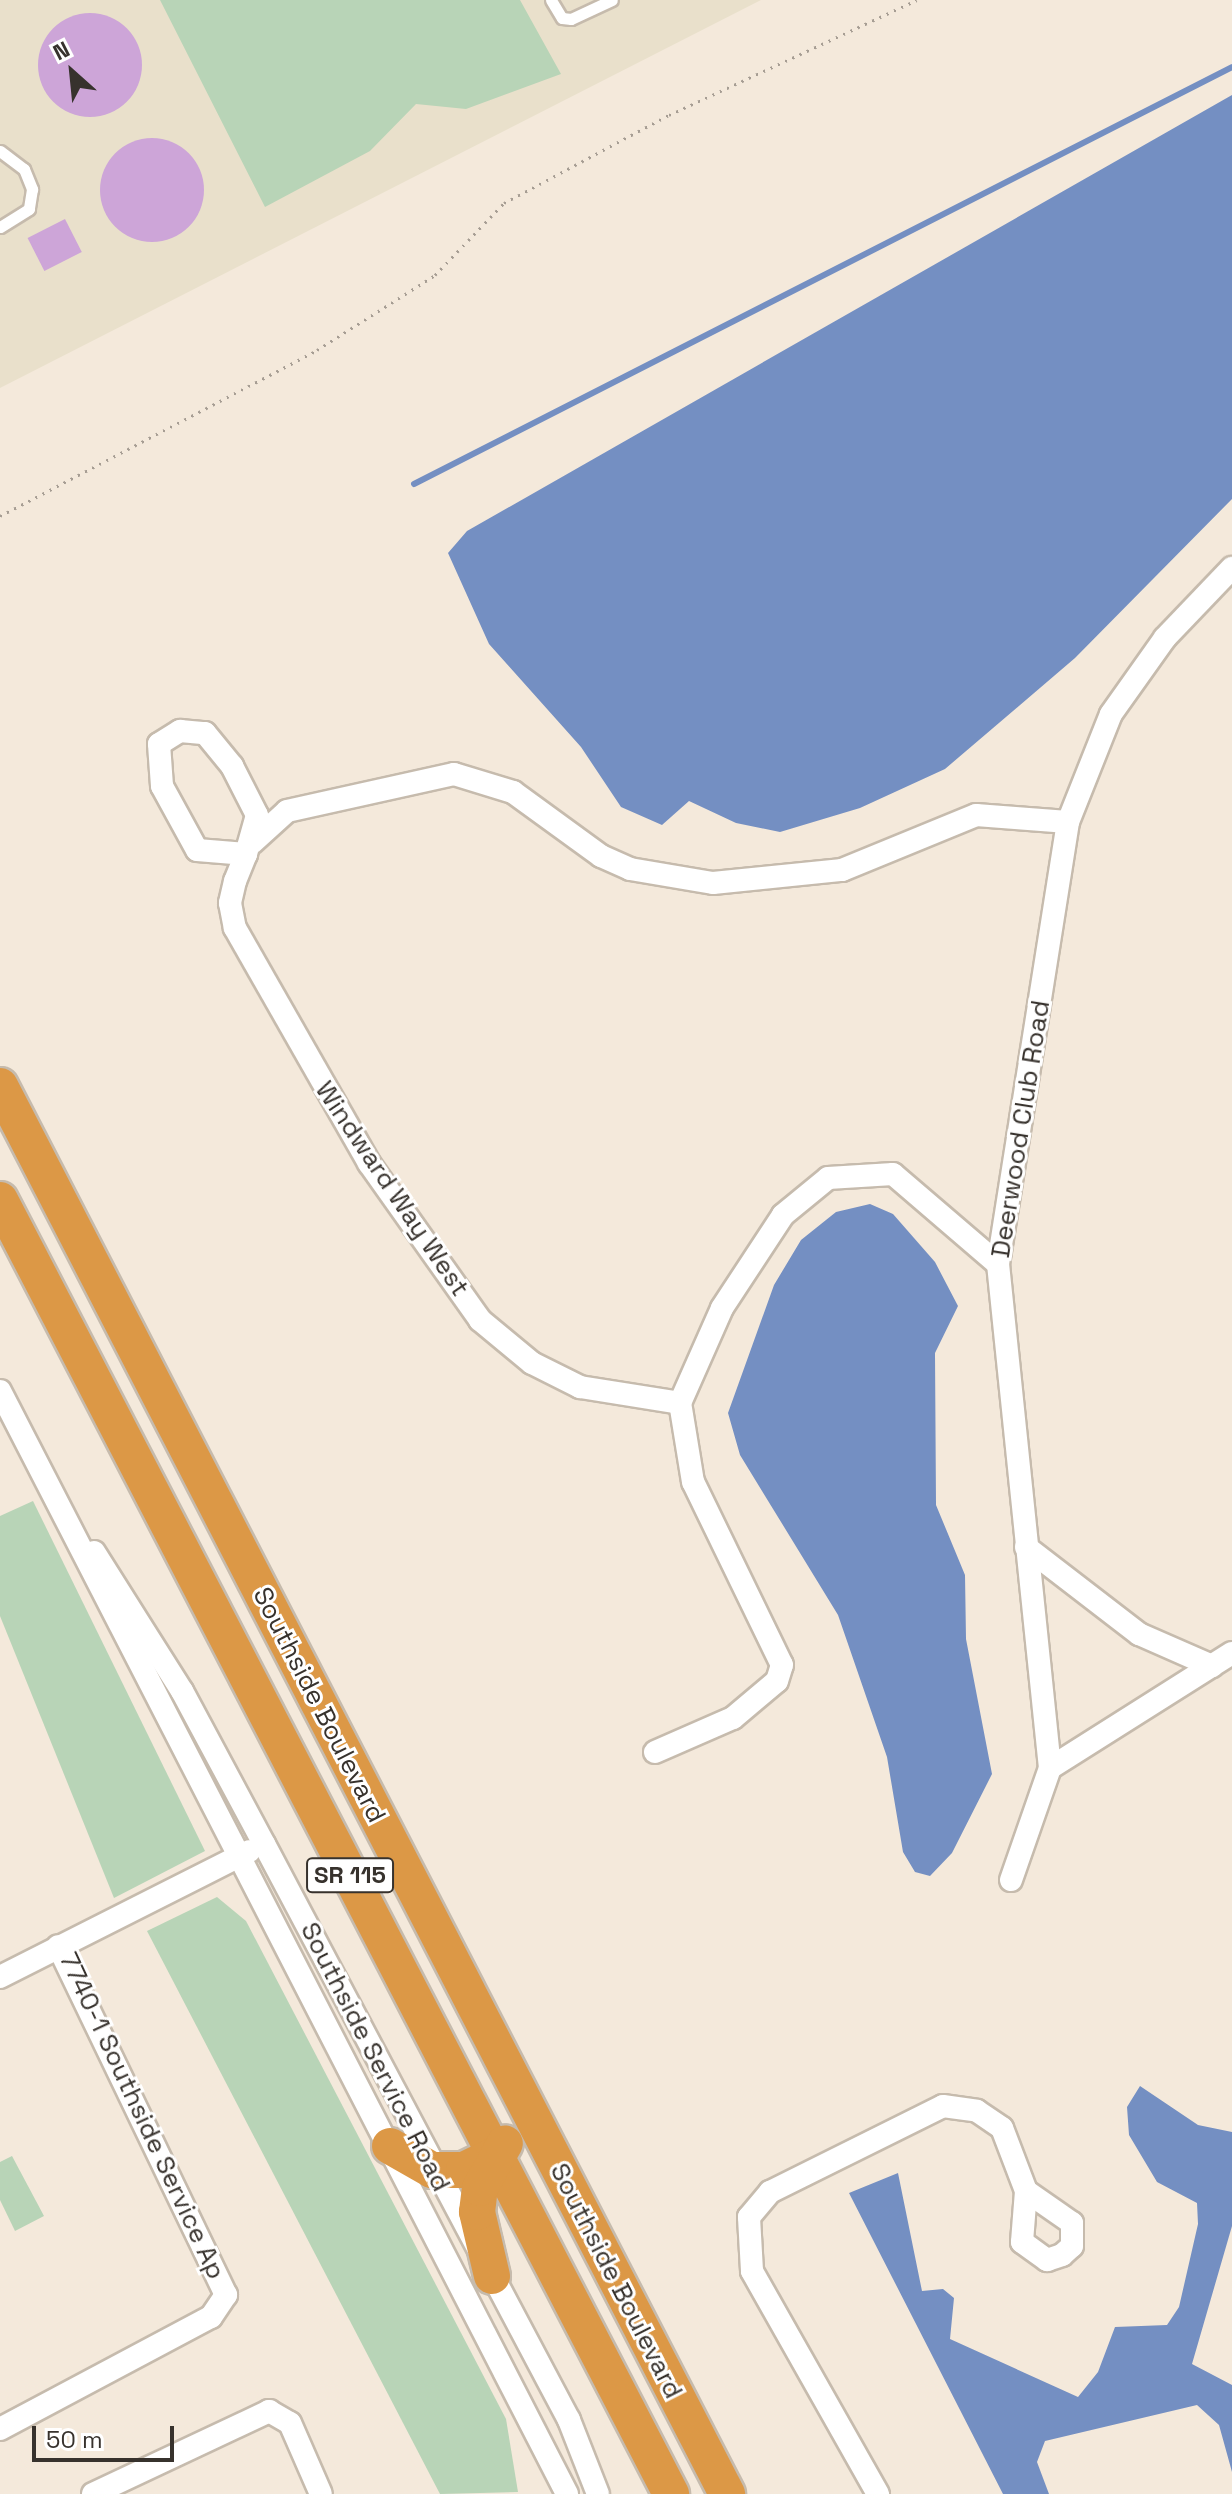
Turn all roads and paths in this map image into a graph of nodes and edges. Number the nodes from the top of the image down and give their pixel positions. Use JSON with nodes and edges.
{"nodes":[{"id":1,"x":551,"y":0,"type":"edge"},
{"id":2,"x":612,"y":0,"type":"edge"},
{"id":3,"x":917,"y":0,"type":"edge"},
{"id":4,"x":0,"y":151,"type":"edge"},
{"id":5,"x":0,"y":227,"type":"edge"},
{"id":6,"x":0,"y":516,"type":"edge"},
{"id":7,"x":1232,"y":568,"type":"edge"},
{"id":8,"x":1068,"y":822,"type":"junction"},
{"id":9,"x":246,"y":854,"type":"junction"},
{"id":10,"x":0,"y":1086,"type":"edge"},
{"id":11,"x":0,"y":1200,"type":"edge"},
{"id":12,"x":998,"y":1264,"type":"junction"},
{"id":13,"x":0,"y":1391,"type":"edge"},
{"id":14,"x":680,"y":1403,"type":"junction"},
{"id":15,"x":38,"y":1463,"type":"junction"},
{"id":16,"x":1026,"y":1547,"type":"junction"},
{"id":17,"x":1232,"y":1653,"type":"edge"},
{"id":18,"x":1212,"y":1666,"type":"junction"},
{"id":19,"x":655,"y":1752,"type":"dead end"},
{"id":20,"x":1050,"y":1768,"type":"junction"},
{"id":21,"x":264,"y":1844,"type":"junction"},
{"id":22,"x":238,"y":1856,"type":"junction"},
{"id":23,"x":1011,"y":1880,"type":"dead end"},
{"id":24,"x":58,"y":1946,"type":"junction"},
{"id":25,"x":0,"y":1977,"type":"edge"},
{"id":26,"x":523,"y":2101,"type":"junction"},
{"id":27,"x":390,"y":2146,"type":"junction"},
{"id":28,"x":495,"y":2155,"type":"junction"},
{"id":29,"x":432,"y":2170,"type":"junction"},
{"id":30,"x":1026,"y":2191,"type":"dead end"},
{"id":31,"x":492,"y":2276,"type":"junction"},
{"id":32,"x":0,"y":2429,"type":"edge"},
{"id":33,"x":593,"y":2485,"type":"edge"},
{"id":34,"x":560,"y":2492,"type":"edge"},
{"id":35,"x":93,"y":2494,"type":"edge"},
{"id":36,"x":321,"y":2494,"type":"edge"},
{"id":37,"x":671,"y":2494,"type":"edge"},
{"id":38,"x":727,"y":2494,"type":"edge"},
{"id":39,"x":878,"y":2494,"type":"edge"}],
"edges":[{"from":1,"to":2,"type":"lane"},
{"from":3,"to":6,"type":"path"},
{"from":4,"to":5,"type":"lane"},
{"from":7,"to":8,"type":"street","name":"Deerwood Club Road"},
{"from":8,"to":9,"type":"street"},
{"from":8,"to":12,"type":"street","name":"Deerwood Club Road"},
{"from":9,"to":9,"type":"street","name":"Windward Way West"},
{"from":9,"to":14,"type":"street","name":"Windward Way West"},
{"from":10,"to":26,"type":"highway","name":"Southside Boulevard","number":"SR 115"},
{"from":11,"to":28,"type":"highway","name":"Southside Boulevard","number":"SR 115"},
{"from":12,"to":14,"type":"street"},
{"from":12,"to":16,"type":"street","name":"Deerwood Club Road"},
{"from":13,"to":15,"type":"street","name":"Southside Service Road"},
{"from":14,"to":19,"type":"street"},
{"from":15,"to":21,"type":"street","name":"Southside Service Road"},
{"from":15,"to":22,"type":"street","name":"Southside Service Road"},
{"from":16,"to":18,"type":"street"},
{"from":16,"to":20,"type":"street","name":"Deerwood Club Road"},
{"from":17,"to":18,"type":"street"},
{"from":18,"to":20,"type":"street"},
{"from":20,"to":23,"type":"street","name":"Deerwood Club Road"},
{"from":21,"to":22,"type":"street","name":"7740-1 Southside Service Ap"},
{"from":21,"to":29,"type":"street","name":"Southside Service Road"},
{"from":22,"to":24,"type":"street","name":"7740-1 Southside Service Ap"},
{"from":22,"to":27,"type":"street","name":"Southside Service Road"},
{"from":24,"to":25,"type":"street"},
{"from":24,"to":32,"type":"street","name":"7740-1 Southside Service Ap"},
{"from":26,"to":28,"type":"highway"},
{"from":26,"to":38,"type":"highway","name":"Southside Boulevard","number":"SR 115"},
{"from":27,"to":29,"type":"highway"},
{"from":27,"to":34,"type":"street","name":"Southside Service Road"},
{"from":28,"to":29,"type":"highway"},
{"from":28,"to":31,"type":"highway"},
{"from":28,"to":37,"type":"highway","name":"Southside Boulevard","number":"SR 115"},
{"from":29,"to":31,"type":"street","name":"Southside Service Road"},
{"from":30,"to":39,"type":"street"},
{"from":31,"to":33,"type":"street","name":"Southside Service Road"},
{"from":33,"to":34,"type":"street"},
{"from":35,"to":36,"type":"street"}]}
